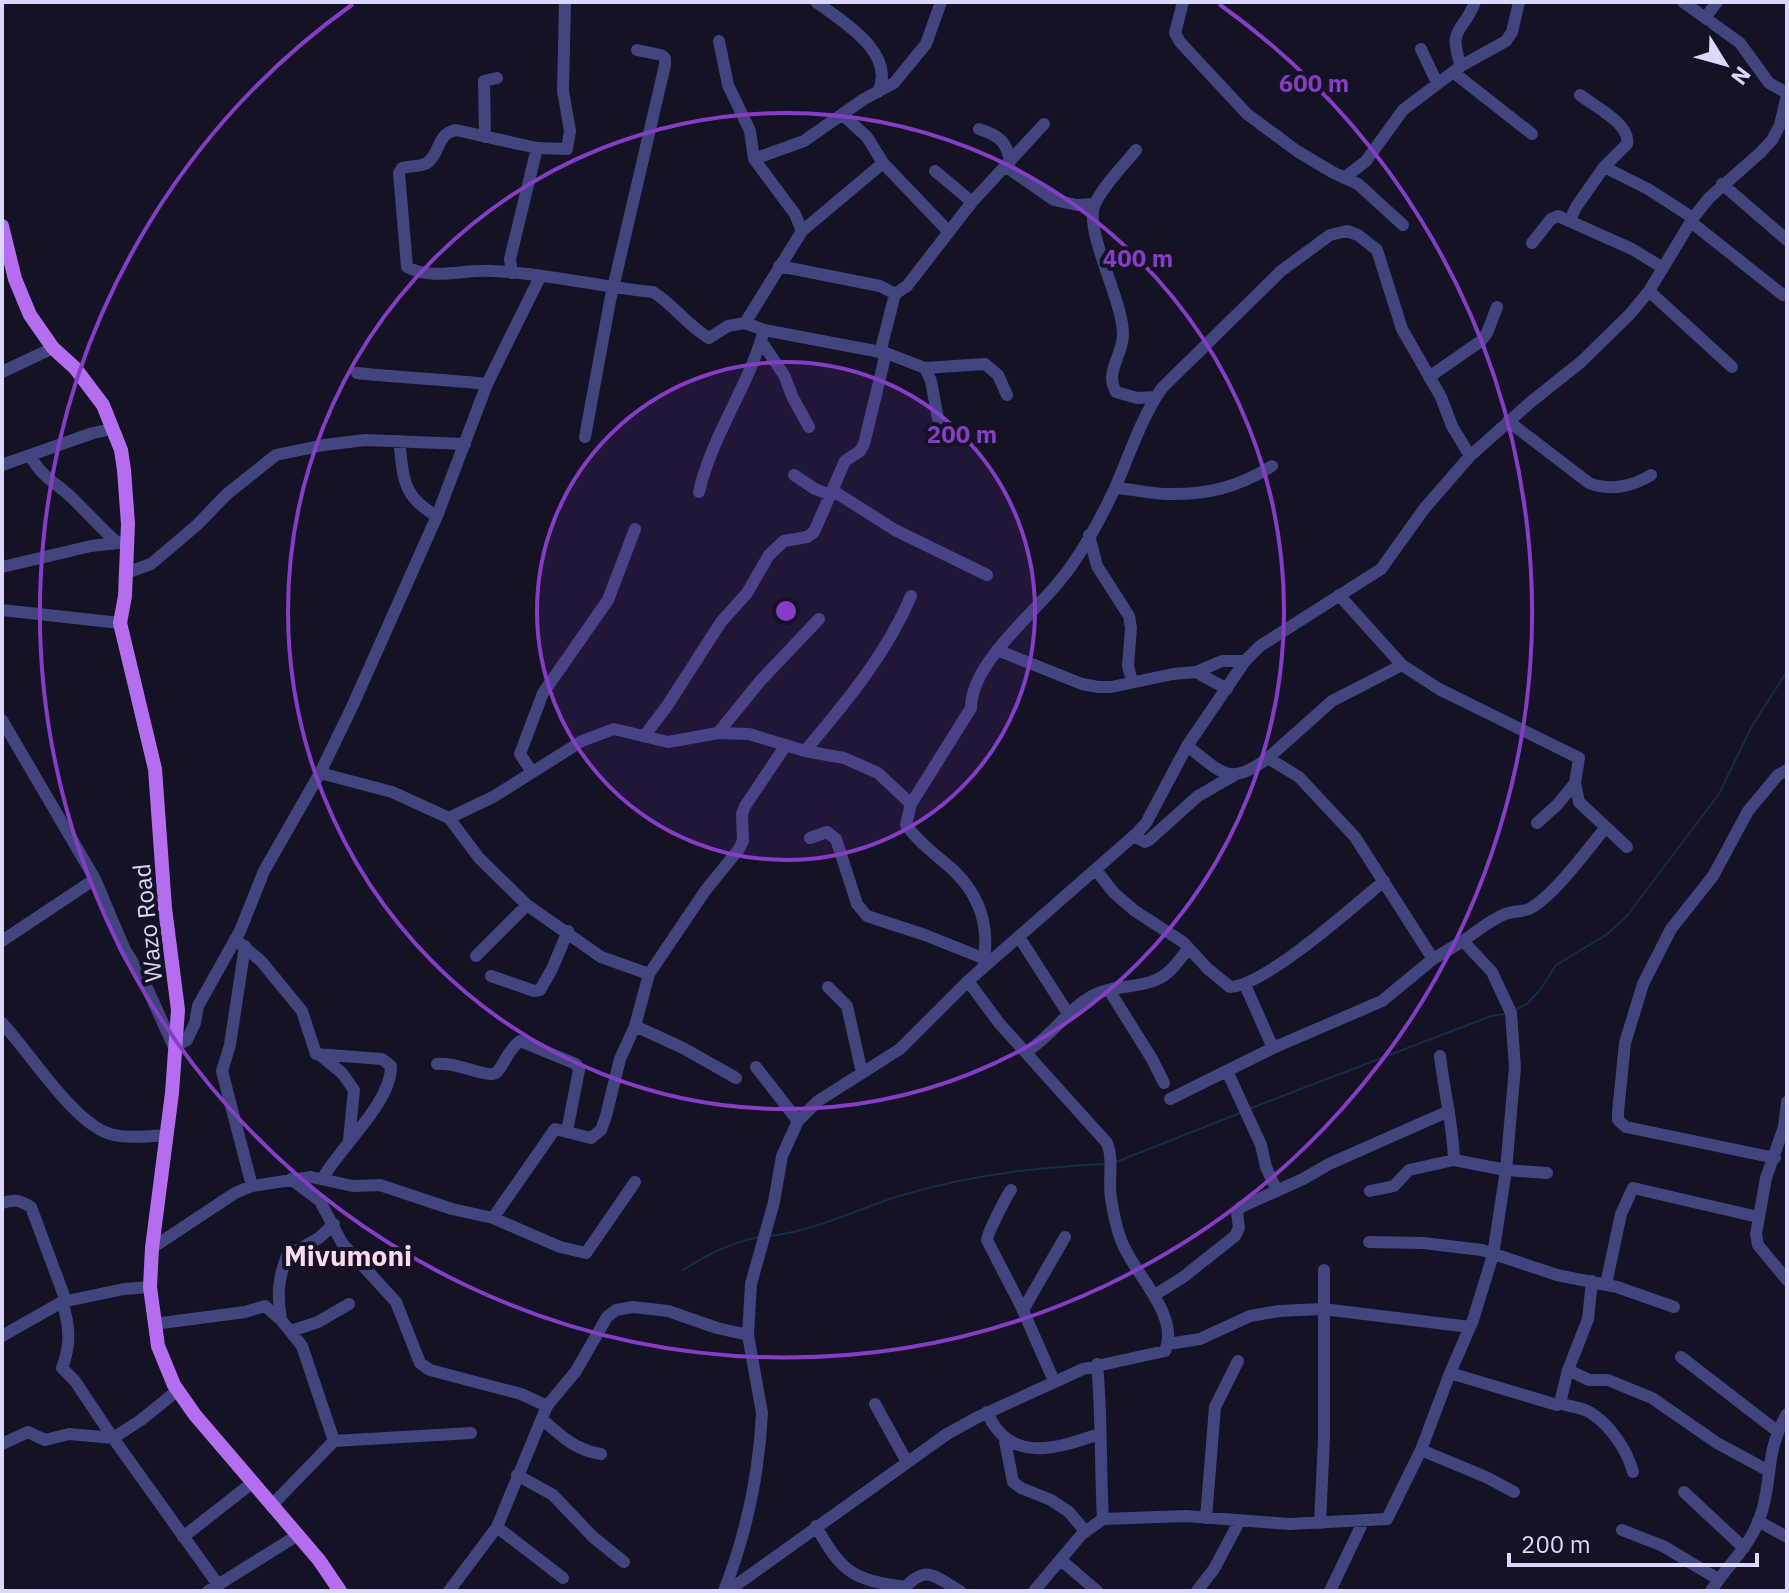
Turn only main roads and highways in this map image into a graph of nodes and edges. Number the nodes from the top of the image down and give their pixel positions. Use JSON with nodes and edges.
{"nodes":[{"id":1,"x":2,"y":226,"type":"edge"},
{"id":2,"x":340,"y":1591,"type":"edge"}],
"edges":[{"from":1,"to":2,"type":"main road","name":"Wazo Road"}]}
